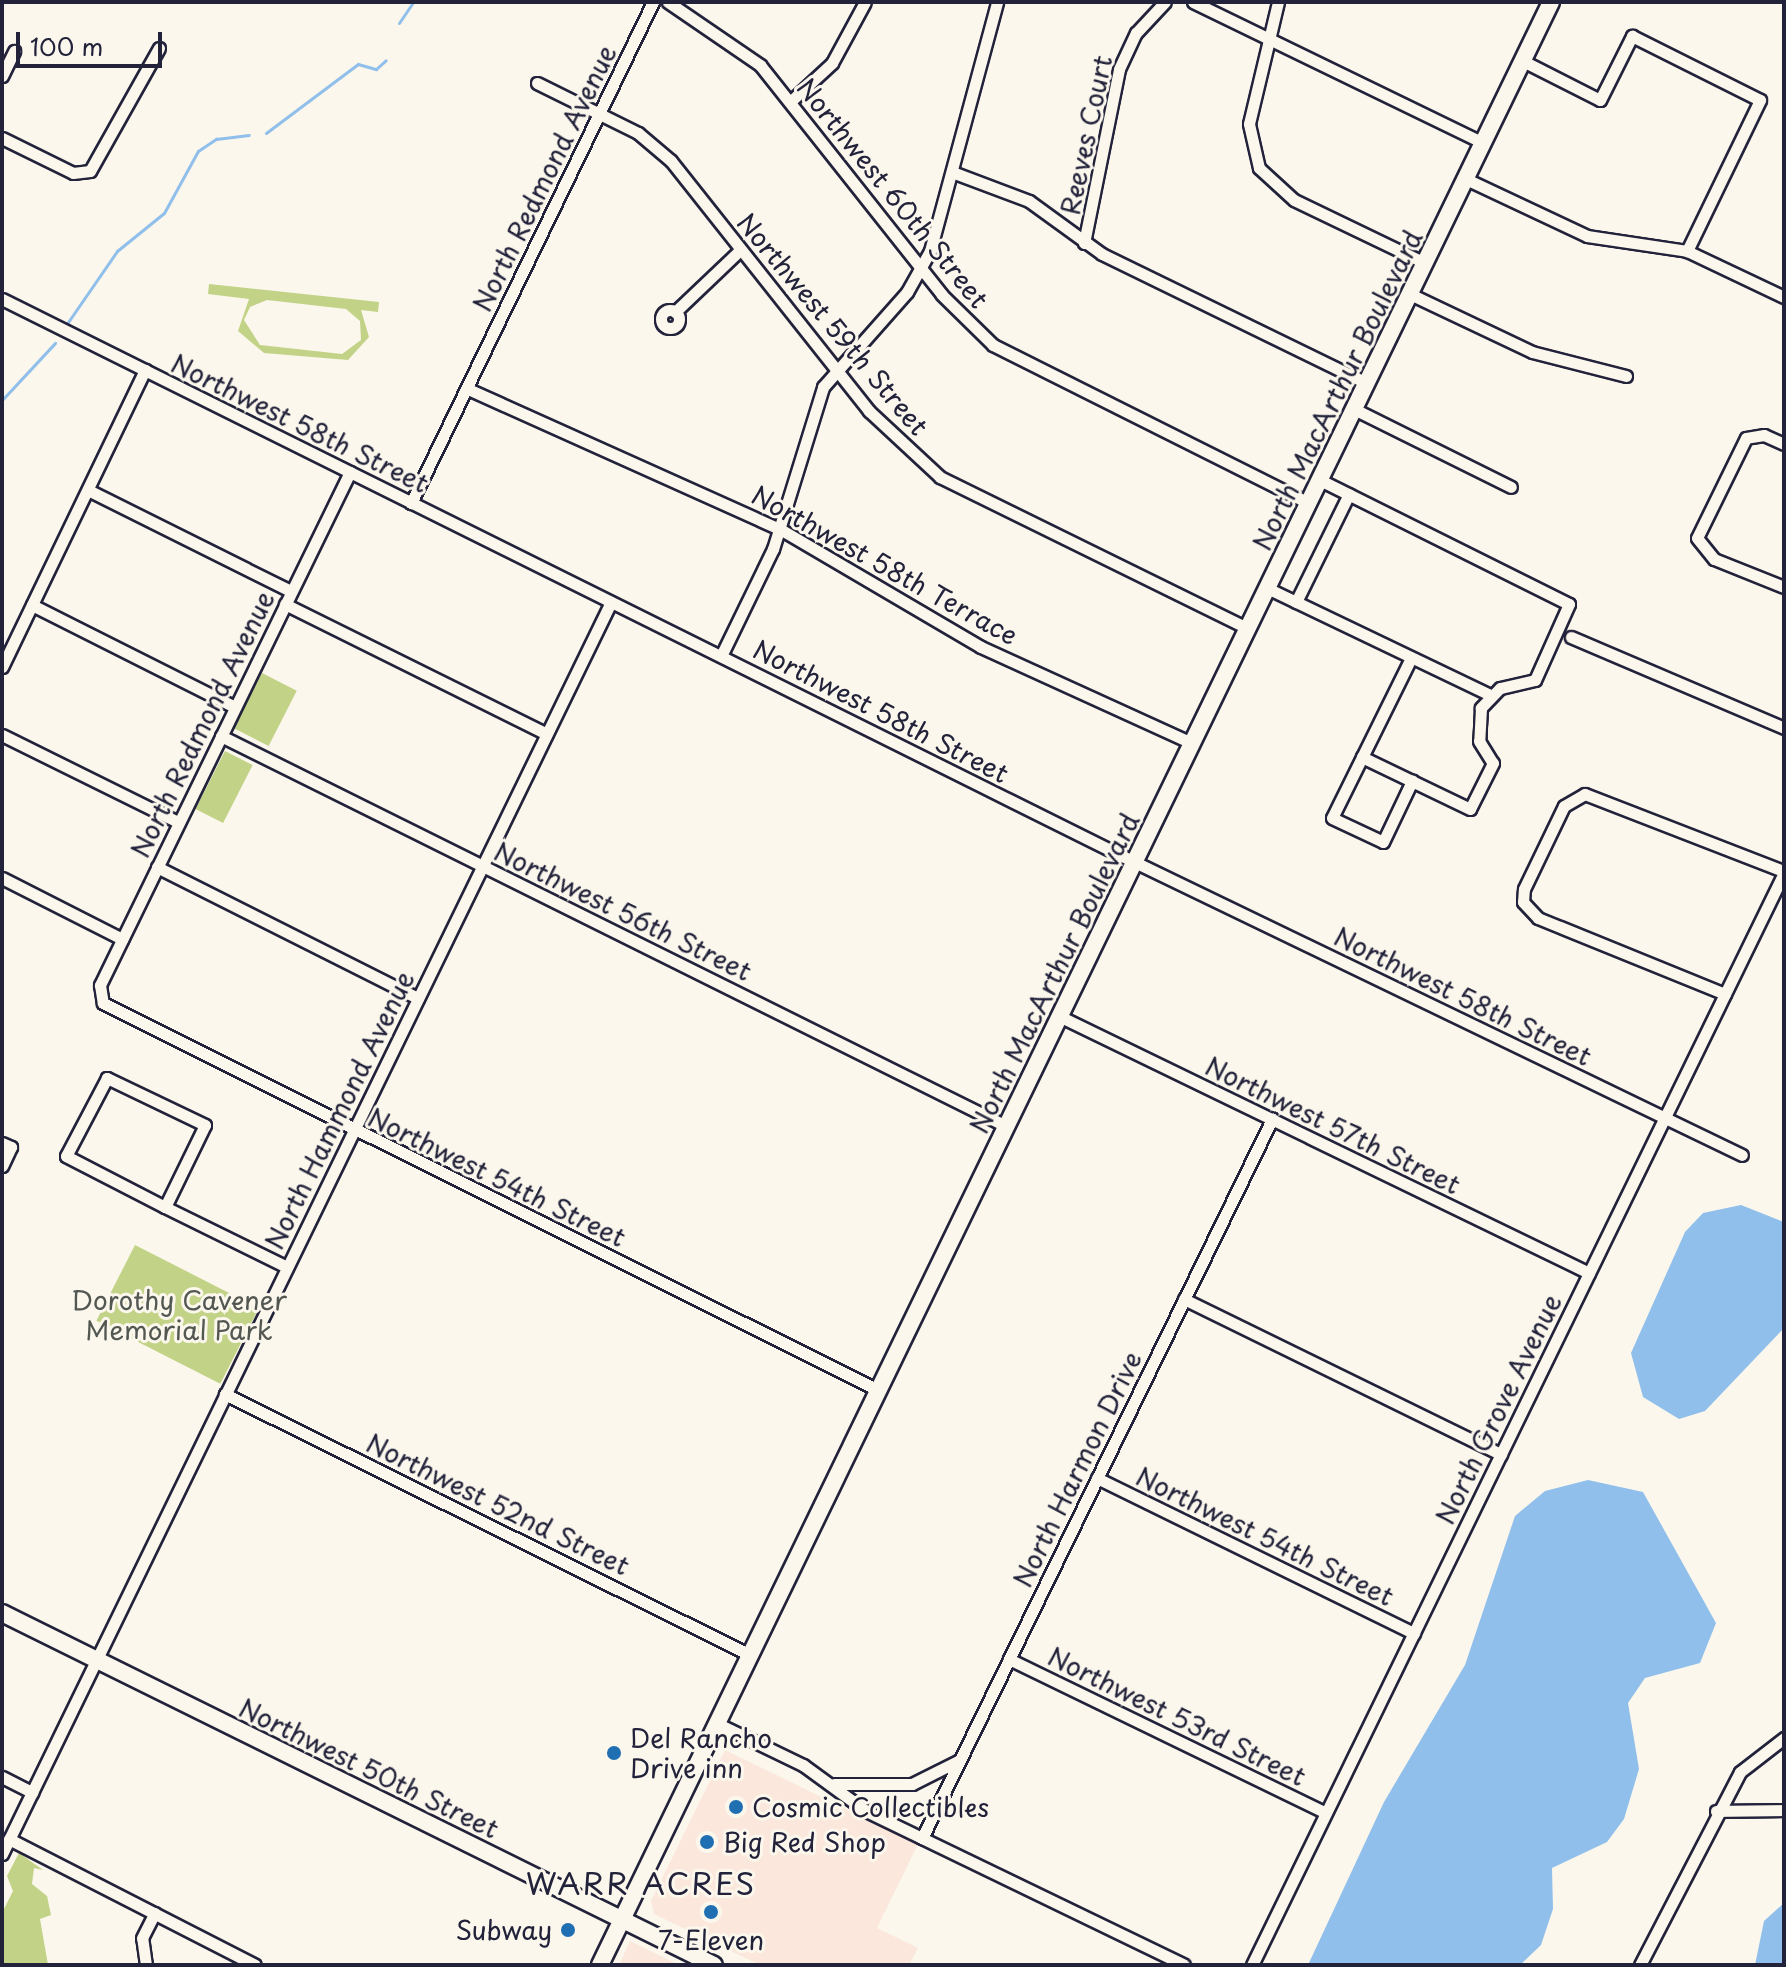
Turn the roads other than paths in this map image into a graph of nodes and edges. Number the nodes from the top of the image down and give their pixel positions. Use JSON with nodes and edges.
{"nodes":[{"id":1,"x":653,"y":2,"type":"edge"},
{"id":2,"x":668,"y":2,"type":"edge"},
{"id":3,"x":865,"y":2,"type":"edge"},
{"id":4,"x":997,"y":2,"type":"edge"},
{"id":5,"x":1165,"y":2,"type":"edge"},
{"id":6,"x":1193,"y":2,"type":"edge"},
{"id":7,"x":1278,"y":2,"type":"edge"},
{"id":8,"x":1551,"y":2,"type":"edge"},
{"id":9,"x":1268,"y":39,"type":"junction"},
{"id":10,"x":159,"y":48,"type":"dead end"},
{"id":11,"x":14,"y":51,"type":"dead end"},
{"id":12,"x":1523,"y":61,"type":"junction"},
{"id":13,"x":2,"y":76,"type":"edge"},
{"id":14,"x":537,"y":83,"type":"dead end"},
{"id":15,"x":791,"y":101,"type":"junction"},
{"id":16,"x":600,"y":114,"type":"junction"},
{"id":17,"x":2,"y":138,"type":"edge"},
{"id":18,"x":1483,"y":143,"type":"junction"},
{"id":19,"x":952,"y":172,"type":"junction"},
{"id":20,"x":1466,"y":179,"type":"junction"},
{"id":21,"x":1084,"y":243,"type":"junction"},
{"id":22,"x":740,"y":250,"type":"junction"},
{"id":23,"x":1687,"y":251,"type":"junction"},
{"id":24,"x":1425,"y":263,"type":"junction"},
{"id":25,"x":921,"y":270,"type":"junction"},
{"id":26,"x":1410,"y":294,"type":"junction"},
{"id":27,"x":1784,"y":297,"type":"edge"},
{"id":28,"x":2,"y":299,"type":"edge"},
{"id":29,"x":675,"y":312,"type":"dead end"},
{"id":30,"x":835,"y":369,"type":"junction"},
{"id":31,"x":145,"y":370,"type":"junction"},
{"id":32,"x":1626,"y":376,"type":"dead end"},
{"id":33,"x":1367,"y":383,"type":"junction"},
{"id":34,"x":468,"y":389,"type":"junction"},
{"id":35,"x":1354,"y":409,"type":"junction"},
{"id":36,"x":1784,"y":444,"type":"edge"},
{"id":37,"x":350,"y":472,"type":"junction"},
{"id":38,"x":1320,"y":480,"type":"junction"},
{"id":39,"x":1511,"y":487,"type":"dead end"},
{"id":40,"x":88,"y":490,"type":"junction"},
{"id":41,"x":1349,"y":494,"type":"junction"},
{"id":42,"x":411,"y":503,"type":"junction"},
{"id":43,"x":1309,"y":503,"type":"junction"},
{"id":44,"x":780,"y":529,"type":"junction"},
{"id":45,"x":1784,"y":587,"type":"edge"},
{"id":46,"x":1267,"y":588,"type":"junction"},
{"id":47,"x":291,"y":591,"type":"junction"},
{"id":48,"x":611,"y":602,"type":"junction"},
{"id":49,"x":1296,"y":602,"type":"junction"},
{"id":50,"x":285,"y":604,"type":"junction"},
{"id":51,"x":32,"y":605,"type":"junction"},
{"id":52,"x":1247,"y":628,"type":"junction"},
{"id":53,"x":1571,"y":637,"type":"dead end"},
{"id":54,"x":721,"y":656,"type":"junction"},
{"id":55,"x":1411,"y":658,"type":"junction"},
{"id":56,"x":2,"y":667,"type":"edge"},
{"id":57,"x":1490,"y":695,"type":"junction"},
{"id":58,"x":235,"y":707,"type":"junction"},
{"id":59,"x":1784,"y":728,"type":"edge"},
{"id":60,"x":547,"y":734,"type":"junction"},
{"id":61,"x":2,"y":735,"type":"edge"},
{"id":62,"x":221,"y":736,"type":"junction"},
{"id":63,"x":1192,"y":743,"type":"junction"},
{"id":64,"x":1362,"y":757,"type":"junction"},
{"id":65,"x":1412,"y":781,"type":"junction"},
{"id":66,"x":178,"y":822,"type":"junction"},
{"id":67,"x":1134,"y":861,"type":"junction"},
{"id":68,"x":482,"y":866,"type":"junction"},
{"id":69,"x":157,"y":867,"type":"junction"},
{"id":70,"x":1784,"y":872,"type":"edge"},
{"id":71,"x":2,"y":878,"type":"edge"},
{"id":72,"x":122,"y":939,"type":"junction"},
{"id":73,"x":1725,"y":994,"type":"junction"},
{"id":74,"x":100,"y":997,"type":"joint"},
{"id":75,"x":418,"y":998,"type":"junction"},
{"id":76,"x":1059,"y":1016,"type":"junction"},
{"id":77,"x":1664,"y":1118,"type":"junction"},
{"id":78,"x":1272,"y":1119,"type":"junction"},
{"id":79,"x":1006,"y":1126,"type":"junction"},
{"id":80,"x":353,"y":1130,"type":"junction"},
{"id":81,"x":2,"y":1143,"type":"edge"},
{"id":82,"x":1742,"y":1155,"type":"dead end"},
{"id":83,"x":2,"y":1166,"type":"edge"},
{"id":84,"x":165,"y":1207,"type":"junction"},
{"id":85,"x":287,"y":1267,"type":"junction"},
{"id":86,"x":1589,"y":1273,"type":"junction"},
{"id":87,"x":1184,"y":1299,"type":"junction"},
{"id":88,"x":878,"y":1390,"type":"junction"},
{"id":89,"x":225,"y":1394,"type":"junction"},
{"id":90,"x":1501,"y":1454,"type":"junction"},
{"id":91,"x":1097,"y":1478,"type":"junction"},
{"id":92,"x":2,"y":1613,"type":"edge"},
{"id":93,"x":1414,"y":1633,"type":"junction"},
{"id":94,"x":750,"y":1655,"type":"junction"},
{"id":95,"x":1009,"y":1659,"type":"junction"},
{"id":96,"x":97,"y":1660,"type":"junction"},
{"id":97,"x":716,"y":1723,"type":"junction"},
{"id":98,"x":1784,"y":1738,"type":"edge"},
{"id":99,"x":961,"y":1758,"type":"junction"},
{"id":100,"x":2,"y":1777,"type":"edge"},
{"id":101,"x":833,"y":1784,"type":"junction"},
{"id":102,"x":32,"y":1792,"type":"junction"},
{"id":103,"x":1784,"y":1810,"type":"edge"},
{"id":104,"x":1716,"y":1811,"type":"junction"},
{"id":105,"x":1326,"y":1813,"type":"junction"},
{"id":106,"x":922,"y":1838,"type":"junction"},
{"id":107,"x":9,"y":1839,"type":"junction"},
{"id":108,"x":2,"y":1854,"type":"edge"},
{"id":109,"x":155,"y":1913,"type":"junction"},
{"id":110,"x":622,"y":1920,"type":"junction"},
{"id":111,"x":146,"y":1965,"type":"edge"},
{"id":112,"x":255,"y":1965,"type":"edge"},
{"id":113,"x":600,"y":1965,"type":"edge"},
{"id":114,"x":714,"y":1965,"type":"edge"},
{"id":115,"x":1184,"y":1965,"type":"edge"},
{"id":116,"x":1252,"y":1965,"type":"edge"},
{"id":117,"x":1640,"y":1965,"type":"edge"}],
"edges":[{"from":1,"to":16,"type":"street","name":"North Redmond Avenue"},
{"from":2,"to":15,"type":"street","name":"Northwest 60th Street"},
{"from":3,"to":15,"type":"street"},
{"from":4,"to":19,"type":"street"},
{"from":5,"to":21,"type":"street","name":"Reeves Court"},
{"from":6,"to":9,"type":"street"},
{"from":7,"to":9,"type":"street"},
{"from":8,"to":12,"type":"main road","name":"North MacArthur Boulevard"},
{"from":9,"to":18,"type":"street"},
{"from":9,"to":24,"type":"street"},
{"from":10,"to":17,"type":"street"},
{"from":11,"to":13,"type":"street"},
{"from":12,"to":18,"type":"main road","name":"North MacArthur Boulevard"},
{"from":12,"to":23,"type":"street"},
{"from":14,"to":16,"type":"street","name":"Northwest 59th Street"},
{"from":15,"to":25,"type":"street","name":"Northwest 60th Street"},
{"from":16,"to":22,"type":"street","name":"Northwest 59th Street"},
{"from":16,"to":34,"type":"street","name":"North Redmond Avenue"},
{"from":18,"to":20,"type":"main road","name":"North MacArthur Boulevard"},
{"from":19,"to":21,"type":"street"},
{"from":19,"to":25,"type":"street"},
{"from":20,"to":23,"type":"street"},
{"from":20,"to":24,"type":"main road","name":"North MacArthur Boulevard"},
{"from":21,"to":33,"type":"street"},
{"from":22,"to":29,"type":"street"},
{"from":22,"to":30,"type":"street","name":"Northwest 59th Street"},
{"from":23,"to":27,"type":"street"},
{"from":24,"to":26,"type":"main road","name":"North MacArthur Boulevard"},
{"from":25,"to":30,"type":"street"},
{"from":25,"to":43,"type":"street","name":"Northwest 60th Street"},
{"from":26,"to":32,"type":"street"},
{"from":26,"to":33,"type":"main road","name":"North MacArthur Boulevard"},
{"from":28,"to":31,"type":"street","name":"Northwest 58th Street"},
{"from":30,"to":44,"type":"street"},
{"from":30,"to":52,"type":"street","name":"Northwest 59th Street"},
{"from":31,"to":37,"type":"street","name":"Northwest 58th Street"},
{"from":31,"to":40,"type":"street"},
{"from":33,"to":35,"type":"main road","name":"North MacArthur Boulevard"},
{"from":34,"to":42,"type":"street","name":"North Redmond Avenue"},
{"from":34,"to":44,"type":"street","name":"Northwest 58th Terrace"},
{"from":35,"to":38,"type":"main road","name":"North MacArthur Boulevard"},
{"from":35,"to":39,"type":"street"},
{"from":36,"to":45,"type":"street"},
{"from":37,"to":42,"type":"street","name":"Northwest 58th Street"},
{"from":37,"to":47,"type":"street","name":"North Redmond Avenue"},
{"from":38,"to":41,"type":"street"},
{"from":38,"to":43,"type":"main road","name":"North MacArthur Boulevard"},
{"from":40,"to":47,"type":"street"},
{"from":40,"to":51,"type":"street"},
{"from":41,"to":49,"type":"street"},
{"from":41,"to":57,"type":"street"},
{"from":42,"to":48,"type":"street","name":"Northwest 58th Street"},
{"from":43,"to":46,"type":"main road","name":"North MacArthur Boulevard"},
{"from":44,"to":54,"type":"street"},
{"from":44,"to":63,"type":"street","name":"Northwest 58th Terrace"},
{"from":46,"to":49,"type":"street"},
{"from":46,"to":52,"type":"main road","name":"North MacArthur Boulevard"},
{"from":47,"to":50,"type":"street","name":"North Redmond Avenue"},
{"from":48,"to":54,"type":"street","name":"Northwest 58th Street"},
{"from":48,"to":60,"type":"street","name":"North Hammond Avenue"},
{"from":49,"to":55,"type":"street"},
{"from":50,"to":58,"type":"street","name":"North Redmond Avenue"},
{"from":50,"to":60,"type":"street"},
{"from":51,"to":56,"type":"street"},
{"from":51,"to":58,"type":"street"},
{"from":52,"to":63,"type":"main road","name":"North MacArthur Boulevard"},
{"from":53,"to":59,"type":"street"},
{"from":54,"to":67,"type":"street","name":"Northwest 58th Street"},
{"from":55,"to":57,"type":"street"},
{"from":55,"to":64,"type":"street"},
{"from":57,"to":65,"type":"street"},
{"from":58,"to":62,"type":"street","name":"North Redmond Avenue"},
{"from":60,"to":68,"type":"street","name":"North Hammond Avenue"},
{"from":61,"to":66,"type":"street"},
{"from":62,"to":66,"type":"street","name":"North Redmond Avenue"},
{"from":62,"to":68,"type":"street","name":"Northwest 56th Street"},
{"from":63,"to":67,"type":"main road","name":"North MacArthur Boulevard"},
{"from":64,"to":65,"type":"street"},
{"from":64,"to":65,"type":"street"},
{"from":66,"to":69,"type":"street","name":"North Redmond Avenue"},
{"from":67,"to":76,"type":"main road","name":"North MacArthur Boulevard"},
{"from":67,"to":77,"type":"street","name":"Northwest 58th Street"},
{"from":68,"to":75,"type":"street","name":"North Hammond Avenue"},
{"from":68,"to":79,"type":"street","name":"Northwest 56th Street"},
{"from":69,"to":72,"type":"street","name":"North Redmond Avenue"},
{"from":69,"to":75,"type":"street"},
{"from":70,"to":73,"type":"street","name":"North Grove Avenue"},
{"from":70,"to":73,"type":"street"},
{"from":71,"to":72,"type":"street"},
{"from":72,"to":74,"type":"street","name":"North Redmond Avenue"},
{"from":73,"to":77,"type":"street","name":"North Grove Avenue"},
{"from":74,"to":80,"type":"street","name":"Northwest 54th Street"},
{"from":75,"to":80,"type":"street","name":"North Hammond Avenue"},
{"from":76,"to":78,"type":"street","name":"Northwest 57th Street"},
{"from":76,"to":79,"type":"main road","name":"North MacArthur Boulevard"},
{"from":77,"to":82,"type":"street","name":"Northwest 58th Street"},
{"from":77,"to":86,"type":"street","name":"North Grove Avenue"},
{"from":78,"to":86,"type":"street","name":"Northwest 57th Street"},
{"from":78,"to":87,"type":"street","name":"North Harmon Drive"},
{"from":79,"to":88,"type":"main road","name":"North MacArthur Boulevard"},
{"from":80,"to":85,"type":"street","name":"North Hammond Avenue"},
{"from":80,"to":88,"type":"street","name":"Northwest 54th Street"},
{"from":81,"to":83,"type":"street"},
{"from":84,"to":84,"type":"street"},
{"from":84,"to":85,"type":"street"},
{"from":85,"to":89,"type":"street","name":"North Hammond Avenue"},
{"from":86,"to":90,"type":"street","name":"North Grove Avenue"},
{"from":87,"to":90,"type":"street"},
{"from":87,"to":91,"type":"street","name":"North Harmon Drive"},
{"from":88,"to":94,"type":"main road","name":"North MacArthur Boulevard"},
{"from":89,"to":94,"type":"street","name":"Northwest 52nd Street"},
{"from":89,"to":96,"type":"street","name":"North Hammond Avenue"},
{"from":90,"to":93,"type":"street","name":"North Grove Avenue"},
{"from":91,"to":93,"type":"street","name":"Northwest 54th Street"},
{"from":91,"to":95,"type":"street","name":"North Harmon Drive"},
{"from":92,"to":96,"type":"main road","name":"Northwest 50th Street"},
{"from":93,"to":105,"type":"street","name":"North Grove Avenue"},
{"from":94,"to":97,"type":"main road","name":"North MacArthur Boulevard"},
{"from":95,"to":99,"type":"street","name":"North Harmon Drive"},
{"from":95,"to":105,"type":"street","name":"Northwest 53rd Street"},
{"from":96,"to":102,"type":"street","name":"North Hammond Avenue"},
{"from":96,"to":110,"type":"main road","name":"Northwest 50th Street"},
{"from":97,"to":101,"type":"street"},
{"from":97,"to":110,"type":"main road","name":"North MacArthur Boulevard"},
{"from":98,"to":104,"type":"street"},
{"from":99,"to":101,"type":"street"},
{"from":99,"to":106,"type":"street","name":"North Harmon Drive"},
{"from":100,"to":102,"type":"street"},
{"from":101,"to":106,"type":"street"},
{"from":102,"to":107,"type":"street","name":"North Hammond Avenue"},
{"from":103,"to":104,"type":"street"},
{"from":104,"to":117,"type":"street"},
{"from":105,"to":116,"type":"street","name":"North Grove Avenue"},
{"from":106,"to":115,"type":"street"},
{"from":107,"to":108,"type":"street","name":"North Hammond Avenue"},
{"from":107,"to":109,"type":"street"},
{"from":109,"to":111,"type":"street"},
{"from":109,"to":112,"type":"street"},
{"from":110,"to":113,"type":"main road","name":"North MacArthur Boulevard"},
{"from":110,"to":114,"type":"main road","name":"Northwest 50th Street"}]}
